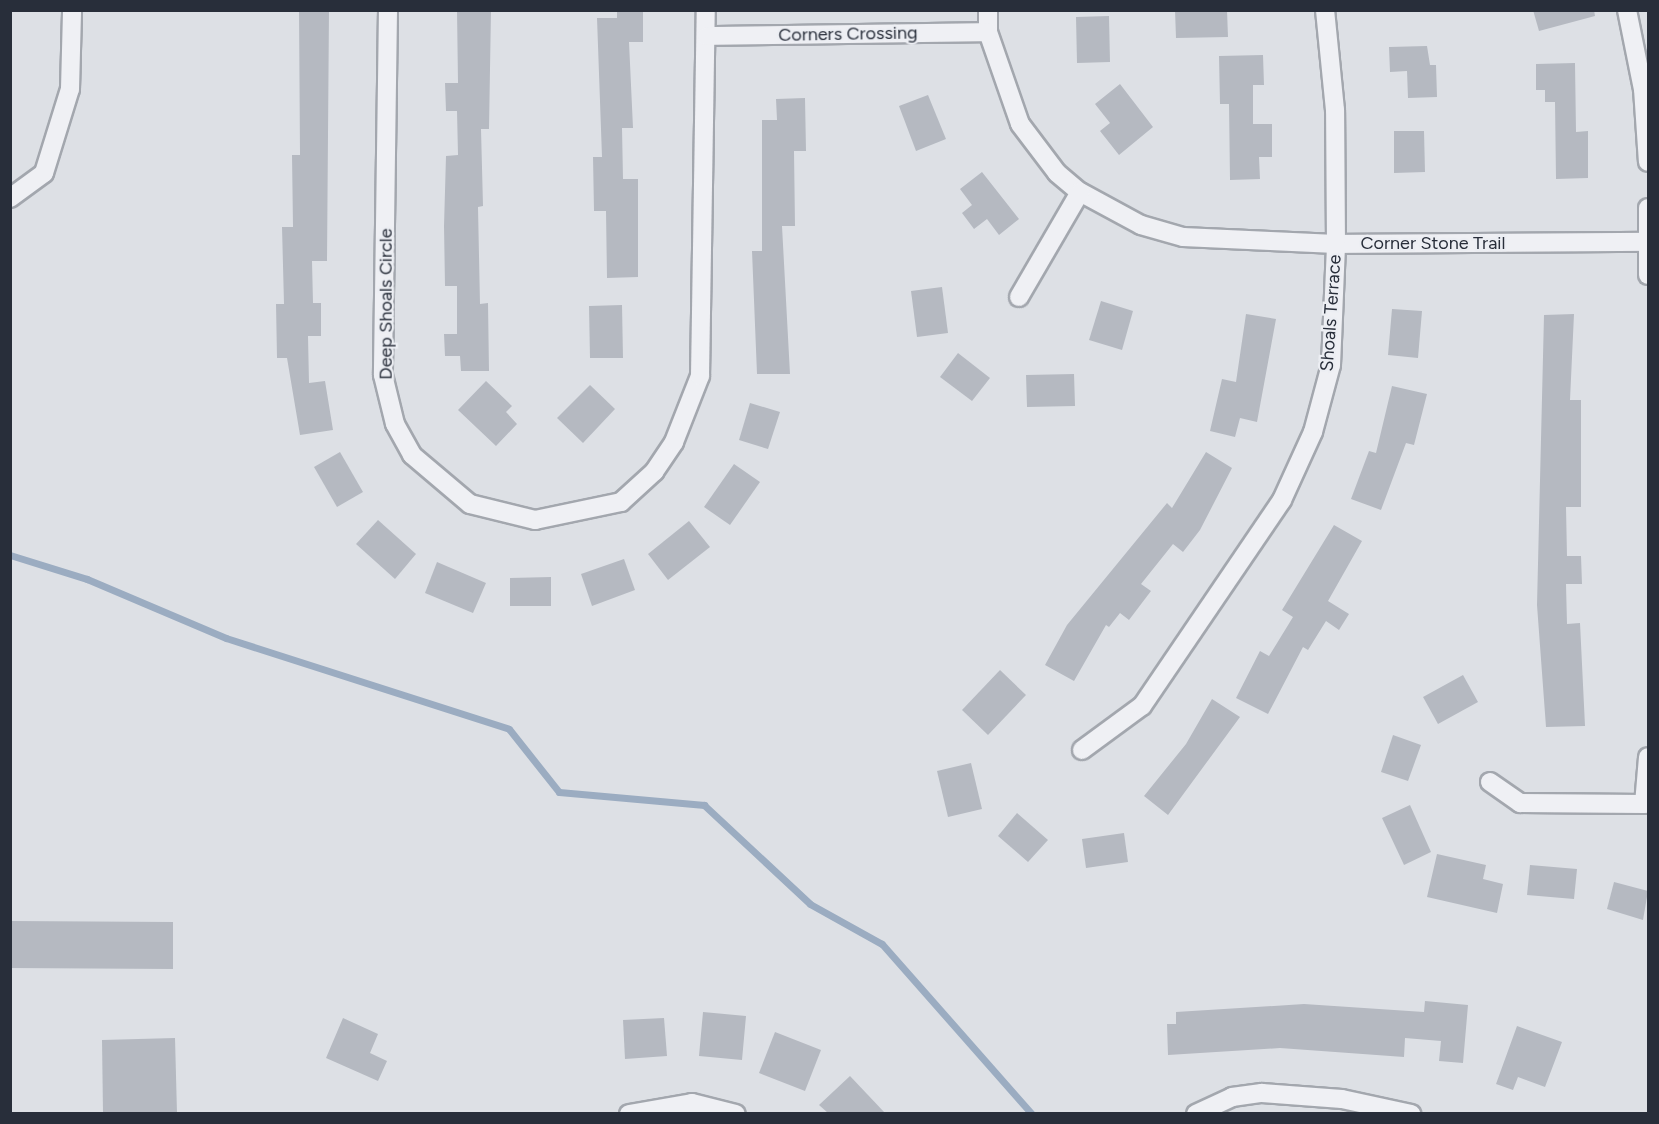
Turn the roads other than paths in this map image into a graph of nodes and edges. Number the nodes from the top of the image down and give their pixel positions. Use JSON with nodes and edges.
{"nodes":[{"id":1,"x":72,"y":10,"type":"edge"},
{"id":2,"x":388,"y":10,"type":"edge"},
{"id":3,"x":706,"y":10,"type":"edge"},
{"id":4,"x":988,"y":10,"type":"edge"},
{"id":5,"x":1324,"y":10,"type":"edge"},
{"id":6,"x":1627,"y":10,"type":"edge"},
{"id":7,"x":988,"y":32,"type":"junction"},
{"id":8,"x":707,"y":36,"type":"junction"},
{"id":9,"x":1648,"y":162,"type":"edge"},
{"id":10,"x":1080,"y":192,"type":"junction"},
{"id":11,"x":10,"y":198,"type":"edge"},
{"id":12,"x":1648,"y":208,"type":"edge"},
{"id":13,"x":1646,"y":242,"type":"junction"},
{"id":14,"x":1336,"y":244,"type":"junction"},
{"id":15,"x":1648,"y":275,"type":"edge"},
{"id":16,"x":1019,"y":297,"type":"dead end"},
{"id":17,"x":1082,"y":750,"type":"dead end"},
{"id":18,"x":1648,"y":757,"type":"edge"},
{"id":19,"x":1490,"y":782,"type":"dead end"},
{"id":20,"x":629,"y":1113,"type":"edge"},
{"id":21,"x":736,"y":1113,"type":"edge"},
{"id":22,"x":1196,"y":1113,"type":"edge"},
{"id":23,"x":1411,"y":1113,"type":"edge"}],
"edges":[{"from":1,"to":11,"type":"street"},
{"from":2,"to":8,"type":"street","name":"Deep Shoals Circle"},
{"from":3,"to":8,"type":"street","name":"Deep Shoals Circle"},
{"from":4,"to":7,"type":"street","name":"Corner Stone Trail"},
{"from":5,"to":14,"type":"street","name":"Shoals Terrace"},
{"from":6,"to":9,"type":"street"},
{"from":7,"to":8,"type":"street","name":"Corners Crossing"},
{"from":7,"to":10,"type":"street","name":"Corner Stone Trail"},
{"from":10,"to":14,"type":"street","name":"Corner Stone Trail"},
{"from":10,"to":16,"type":"street"},
{"from":12,"to":13,"type":"street"},
{"from":13,"to":14,"type":"street","name":"Corner Stone Trail"},
{"from":13,"to":15,"type":"street"},
{"from":14,"to":17,"type":"street","name":"Shoals Terrace"},
{"from":18,"to":19,"type":"street"},
{"from":20,"to":21,"type":"street"},
{"from":22,"to":23,"type":"street"}]}
